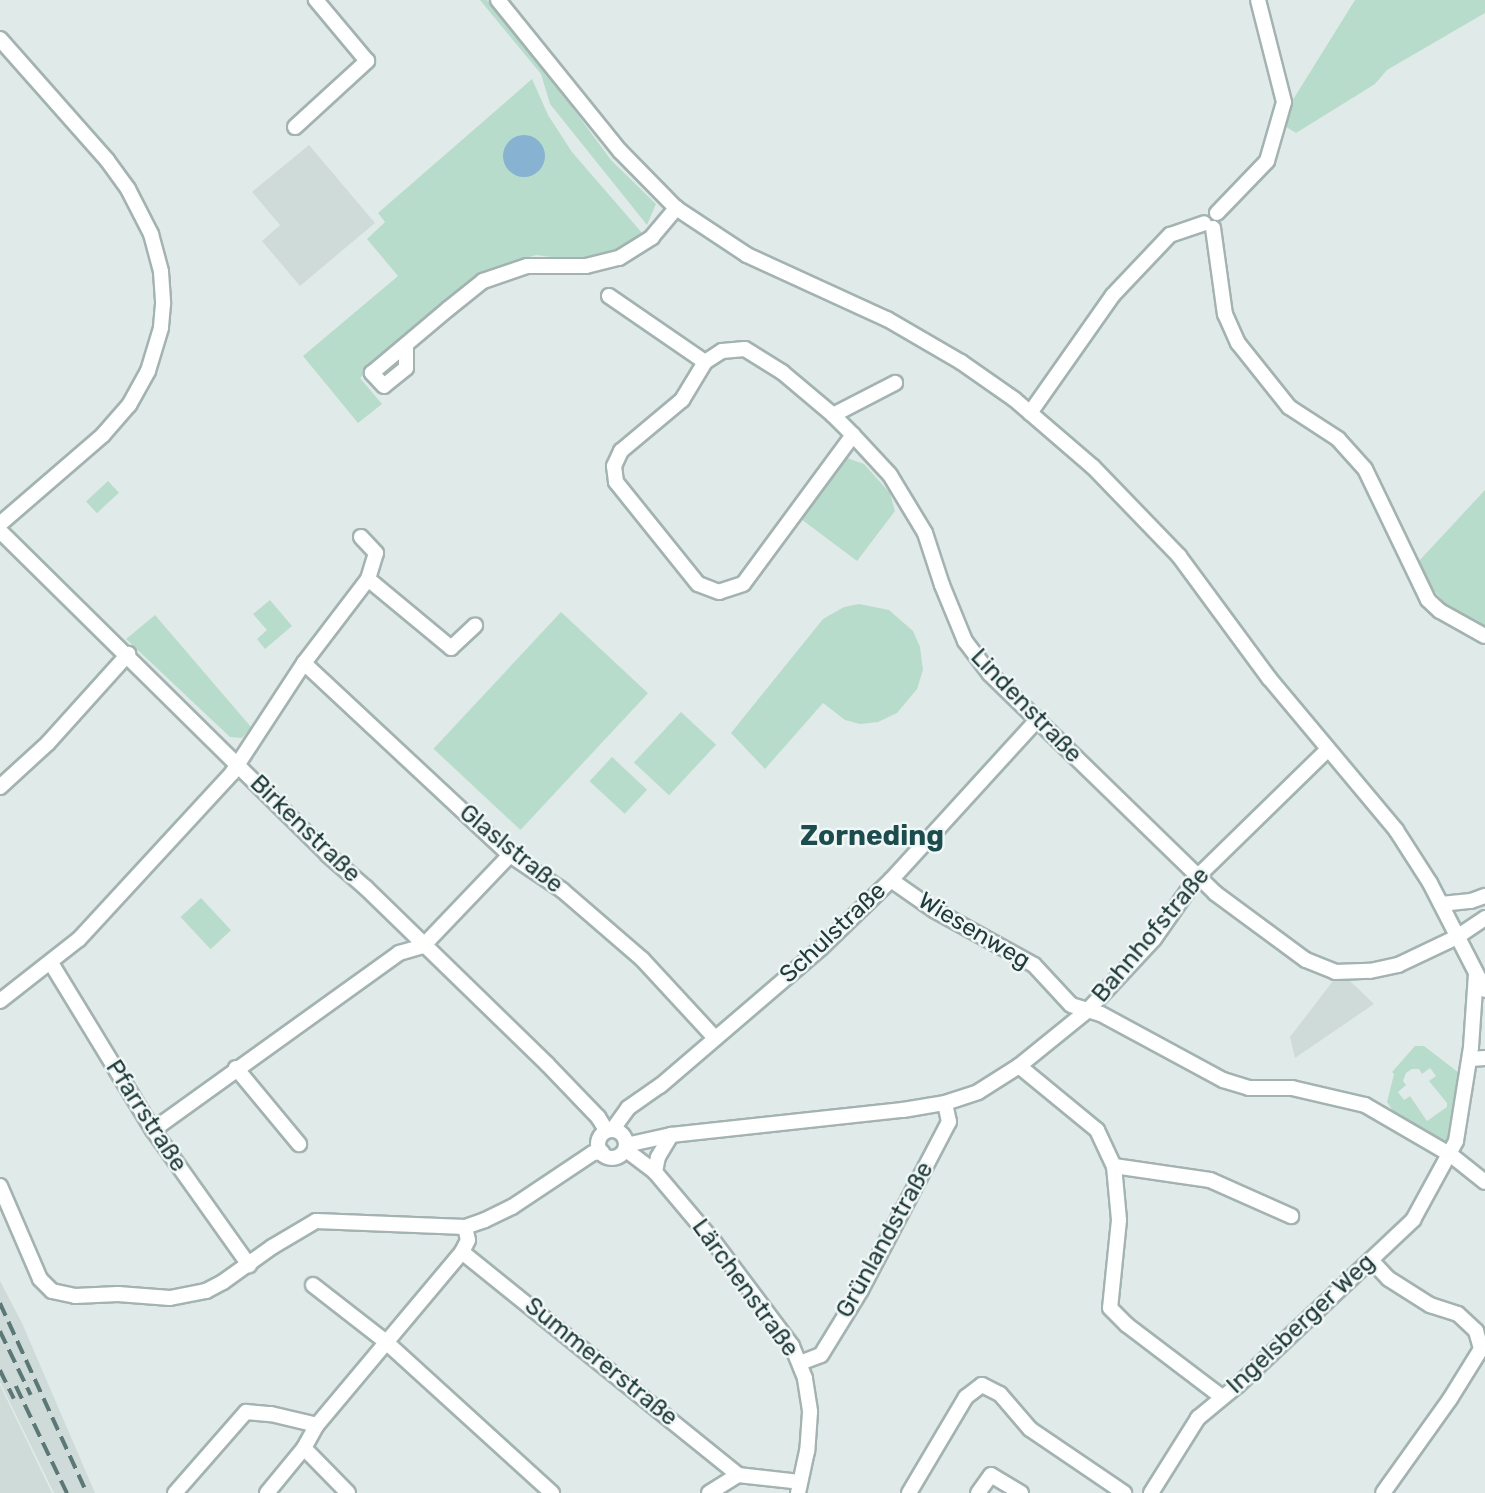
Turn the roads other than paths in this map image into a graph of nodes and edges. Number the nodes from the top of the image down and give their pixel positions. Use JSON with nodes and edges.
{"nodes":[{"id":1,"x":316,"y":0,"type":"edge"},
{"id":2,"x":498,"y":0,"type":"edge"},
{"id":3,"x":1258,"y":0,"type":"edge"},
{"id":4,"x":0,"y":39,"type":"edge"},
{"id":5,"x":295,"y":127,"type":"dead end"},
{"id":6,"x":676,"y":208,"type":"junction"},
{"id":7,"x":1211,"y":221,"type":"junction"},
{"id":8,"x":608,"y":296,"type":"dead end"},
{"id":9,"x":406,"y":345,"type":"dead end"},
{"id":10,"x":705,"y":362,"type":"junction"},
{"id":11,"x":895,"y":383,"type":"dead end"},
{"id":12,"x":1030,"y":413,"type":"junction"},
{"id":13,"x":833,"y":415,"type":"junction"},
{"id":14,"x":853,"y":435,"type":"junction"},
{"id":15,"x":1,"y":531,"type":"edge"},
{"id":16,"x":361,"y":537,"type":"dead end"},
{"id":17,"x":368,"y":579,"type":"junction"},
{"id":18,"x":475,"y":626,"type":"dead end"},
{"id":19,"x":1485,"y":636,"type":"edge"},
{"id":20,"x":128,"y":654,"type":"junction"},
{"id":21,"x":304,"y":663,"type":"junction"},
{"id":22,"x":1037,"y":720,"type":"junction"},
{"id":23,"x":1327,"y":750,"type":"junction"},
{"id":24,"x":238,"y":765,"type":"junction"},
{"id":25,"x":0,"y":788,"type":"edge"},
{"id":26,"x":510,"y":856,"type":"junction"},
{"id":27,"x":1198,"y":876,"type":"junction"},
{"id":28,"x":891,"y":880,"type":"junction"},
{"id":29,"x":1485,"y":896,"type":"edge"},
{"id":30,"x":1440,"y":904,"type":"junction"},
{"id":31,"x":1485,"y":918,"type":"edge"},
{"id":32,"x":1457,"y":937,"type":"junction"},
{"id":33,"x":423,"y":946,"type":"junction"},
{"id":34,"x":51,"y":963,"type":"junction"},
{"id":35,"x":1476,"y":973,"type":"junction"},
{"id":36,"x":1485,"y":990,"type":"edge"},
{"id":37,"x":0,"y":1001,"type":"edge"},
{"id":38,"x":1087,"y":1010,"type":"junction"},
{"id":39,"x":715,"y":1038,"type":"junction"},
{"id":40,"x":1485,"y":1058,"type":"edge"},
{"id":41,"x":1470,"y":1059,"type":"junction"},
{"id":42,"x":1019,"y":1066,"type":"junction"},
{"id":43,"x":236,"y":1068,"type":"junction"},
{"id":44,"x":945,"y":1103,"type":"junction"},
{"id":45,"x":153,"y":1130,"type":"junction"},
{"id":46,"x":610,"y":1130,"type":"junction"},
{"id":47,"x":671,"y":1135,"type":"junction"},
{"id":48,"x":299,"y":1144,"type":"dead end"},
{"id":49,"x":626,"y":1147,"type":"junction"},
{"id":50,"x":602,"y":1152,"type":"junction"},
{"id":51,"x":1451,"y":1155,"type":"junction"},
{"id":52,"x":1114,"y":1166,"type":"junction"},
{"id":53,"x":655,"y":1172,"type":"junction"},
{"id":54,"x":1485,"y":1182,"type":"edge"},
{"id":55,"x":0,"y":1186,"type":"edge"},
{"id":56,"x":1290,"y":1216,"type":"dead end"},
{"id":57,"x":465,"y":1227,"type":"junction"},
{"id":58,"x":462,"y":1252,"type":"junction"},
{"id":59,"x":1371,"y":1260,"type":"junction"},
{"id":60,"x":249,"y":1265,"type":"junction"},
{"id":61,"x":313,"y":1285,"type":"dead end"},
{"id":62,"x":386,"y":1341,"type":"junction"},
{"id":63,"x":800,"y":1363,"type":"junction"},
{"id":64,"x":1222,"y":1397,"type":"junction"},
{"id":65,"x":317,"y":1425,"type":"junction"},
{"id":66,"x":304,"y":1448,"type":"junction"},
{"id":67,"x":738,"y":1475,"type":"junction"},
{"id":68,"x":799,"y":1487,"type":"edge"},
{"id":69,"x":175,"y":1493,"type":"edge"},
{"id":70,"x":267,"y":1493,"type":"edge"},
{"id":71,"x":348,"y":1493,"type":"edge"},
{"id":72,"x":552,"y":1493,"type":"edge"},
{"id":73,"x":709,"y":1493,"type":"edge"},
{"id":74,"x":909,"y":1493,"type":"edge"},
{"id":75,"x":978,"y":1493,"type":"edge"},
{"id":76,"x":1021,"y":1493,"type":"edge"},
{"id":77,"x":1124,"y":1493,"type":"edge"},
{"id":78,"x":1151,"y":1493,"type":"edge"},
{"id":79,"x":1383,"y":1493,"type":"edge"}],
"edges":[{"from":1,"to":5,"type":"street"},
{"from":2,"to":6,"type":"street"},
{"from":3,"to":7,"type":"street"},
{"from":4,"to":15,"type":"street"},
{"from":6,"to":9,"type":"street"},
{"from":6,"to":12,"type":"street"},
{"from":7,"to":12,"type":"street"},
{"from":7,"to":19,"type":"street"},
{"from":8,"to":10,"type":"street"},
{"from":10,"to":13,"type":"street","name":"Lindenstraße"},
{"from":10,"to":14,"type":"street"},
{"from":11,"to":13,"type":"street"},
{"from":12,"to":23,"type":"street"},
{"from":13,"to":14,"type":"street","name":"Lindenstraße"},
{"from":14,"to":22,"type":"street","name":"Lindenstraße"},
{"from":15,"to":20,"type":"street","name":"Birkenstraße"},
{"from":16,"to":17,"type":"street"},
{"from":17,"to":18,"type":"street"},
{"from":17,"to":21,"type":"street"},
{"from":20,"to":24,"type":"street","name":"Birkenstraße"},
{"from":20,"to":25,"type":"street"},
{"from":21,"to":24,"type":"street"},
{"from":21,"to":26,"type":"street","name":"Glaslstraße"},
{"from":22,"to":27,"type":"street","name":"Lindenstraße"},
{"from":22,"to":28,"type":"street","name":"Schulstraße"},
{"from":23,"to":27,"type":"street","name":"Bahnhofstraße"},
{"from":23,"to":30,"type":"street"},
{"from":24,"to":33,"type":"street","name":"Birkenstraße"},
{"from":24,"to":34,"type":"street"},
{"from":26,"to":33,"type":"street"},
{"from":26,"to":39,"type":"street","name":"Glaslstraße"},
{"from":27,"to":32,"type":"street","name":"Lindenstraße"},
{"from":27,"to":38,"type":"street","name":"Bahnhofstraße"},
{"from":28,"to":38,"type":"street","name":"Wiesenweg"},
{"from":28,"to":39,"type":"street","name":"Schulstraße"},
{"from":29,"to":30,"type":"street"},
{"from":30,"to":32,"type":"street"},
{"from":31,"to":32,"type":"street","name":"Lindenstraße"},
{"from":32,"to":35,"type":"street"},
{"from":33,"to":43,"type":"street"},
{"from":33,"to":46,"type":"street","name":"Birkenstraße"},
{"from":34,"to":37,"type":"street"},
{"from":34,"to":45,"type":"street","name":"Pfarrstraße"},
{"from":35,"to":36,"type":"street"},
{"from":35,"to":41,"type":"street","name":"Ingelsberger Weg"},
{"from":38,"to":42,"type":"street","name":"Bahnhofstraße"},
{"from":38,"to":51,"type":"street","name":"Wiesenweg"},
{"from":39,"to":46,"type":"street","name":"Schulstraße"},
{"from":40,"to":41,"type":"street"},
{"from":41,"to":51,"type":"street","name":"Ingelsberger Weg"},
{"from":42,"to":44,"type":"street","name":"Bahnhofstraße"},
{"from":42,"to":52,"type":"street"},
{"from":43,"to":45,"type":"street"},
{"from":43,"to":48,"type":"street"},
{"from":44,"to":47,"type":"street","name":"Bahnhofstraße"},
{"from":44,"to":63,"type":"street","name":"Grünlandstraße"},
{"from":45,"to":60,"type":"street","name":"Pfarrstraße"},
{"from":46,"to":49,"type":"street"},
{"from":46,"to":50,"type":"street"},
{"from":47,"to":49,"type":"street","name":"Bahnhofstraße"},
{"from":47,"to":53,"type":"street"},
{"from":49,"to":50,"type":"street"},
{"from":49,"to":53,"type":"street","name":"Lärchenstraße"},
{"from":50,"to":57,"type":"street"},
{"from":51,"to":54,"type":"street","name":"Wiesenweg"},
{"from":51,"to":59,"type":"street","name":"Ingelsberger Weg"},
{"from":52,"to":56,"type":"street"},
{"from":52,"to":64,"type":"street"},
{"from":53,"to":63,"type":"street","name":"Lärchenstraße"},
{"from":55,"to":60,"type":"street"},
{"from":57,"to":58,"type":"street"},
{"from":57,"to":60,"type":"street"},
{"from":58,"to":62,"type":"street"},
{"from":58,"to":67,"type":"street","name":"Summererstraße"},
{"from":59,"to":64,"type":"street","name":"Ingelsberger Weg"},
{"from":59,"to":79,"type":"street"},
{"from":61,"to":62,"type":"street"},
{"from":62,"to":65,"type":"street"},
{"from":62,"to":72,"type":"street"},
{"from":63,"to":68,"type":"street","name":"Lärchenstraße"},
{"from":64,"to":78,"type":"street","name":"Ingelsberger Weg"},
{"from":65,"to":66,"type":"street"},
{"from":65,"to":69,"type":"street"},
{"from":66,"to":70,"type":"street"},
{"from":66,"to":71,"type":"street"},
{"from":67,"to":68,"type":"street"},
{"from":67,"to":73,"type":"street"},
{"from":74,"to":77,"type":"street"},
{"from":75,"to":76,"type":"street"}]}
